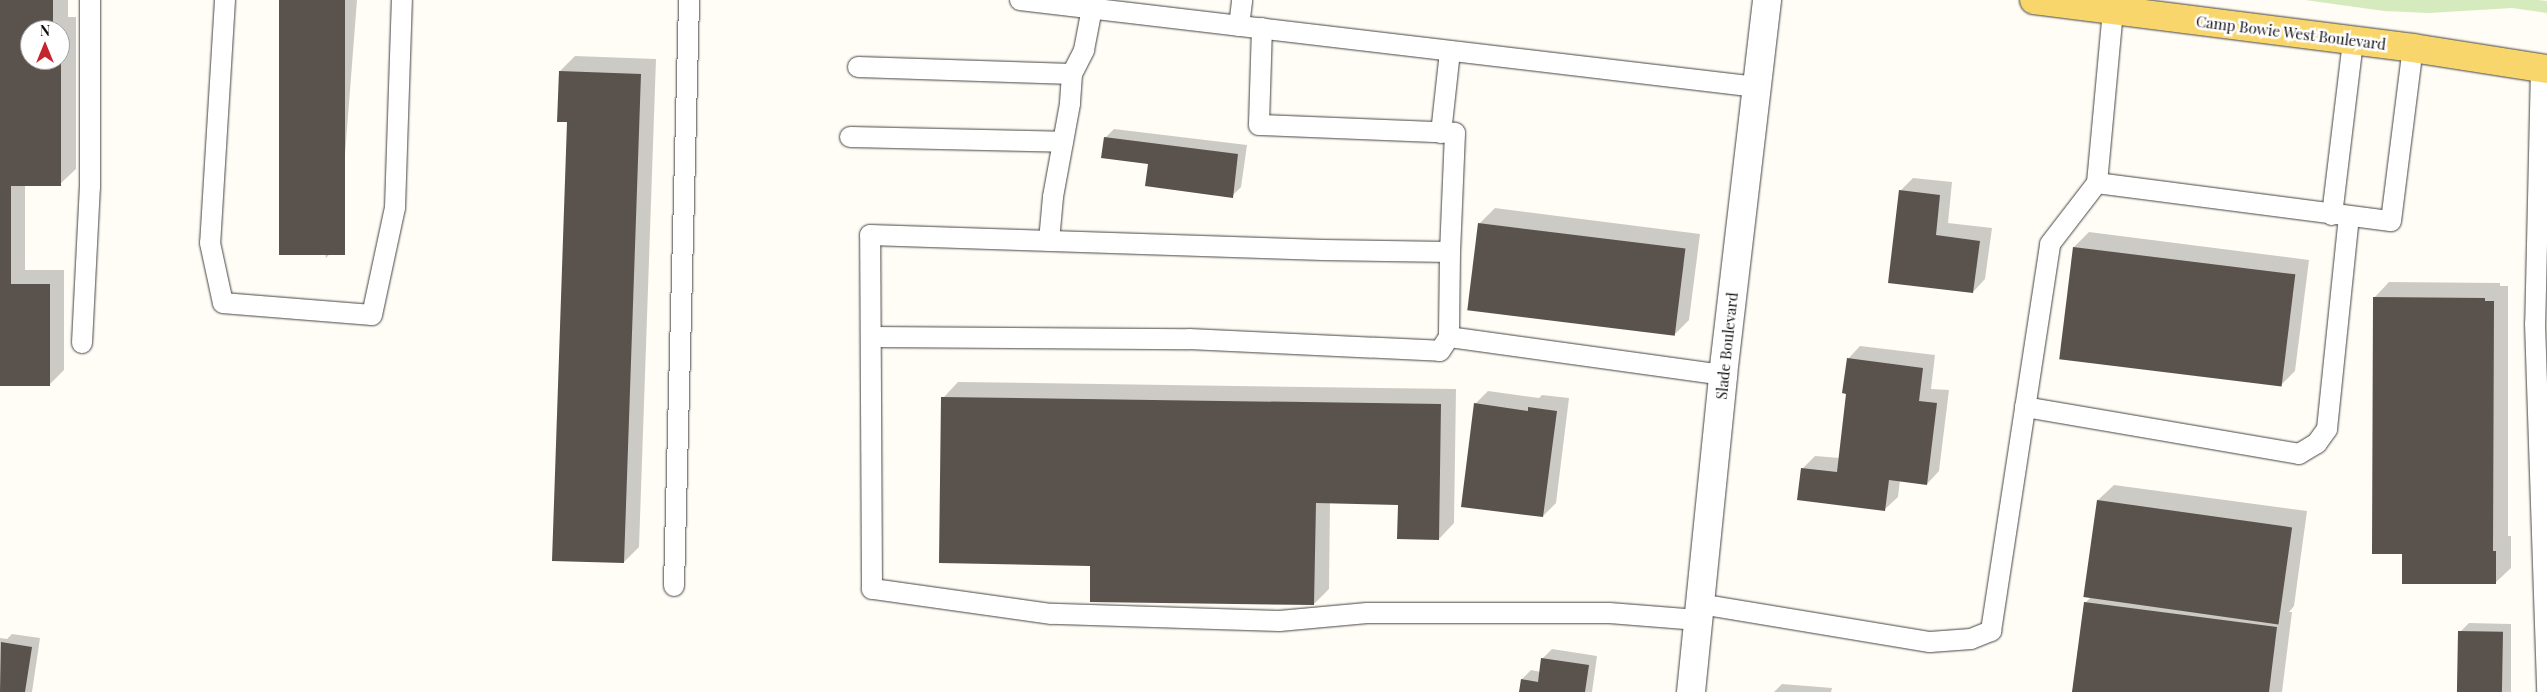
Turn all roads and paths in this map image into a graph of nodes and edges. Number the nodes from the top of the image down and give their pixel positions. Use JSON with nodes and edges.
{"nodes":[{"id":1,"x":90,"y":0,"type":"edge"},
{"id":2,"x":225,"y":0,"type":"edge"},
{"id":3,"x":402,"y":0,"type":"edge"},
{"id":4,"x":689,"y":0,"type":"edge"},
{"id":5,"x":1020,"y":0,"type":"edge"},
{"id":6,"x":1242,"y":0,"type":"edge"},
{"id":7,"x":1767,"y":0,"type":"edge"},
{"id":8,"x":2034,"y":0,"type":"edge"},
{"id":9,"x":2085,"y":3,"type":"edge"},
{"id":10,"x":1092,"y":8,"type":"junction"},
{"id":11,"x":2113,"y":10,"type":"junction"},
{"id":12,"x":1239,"y":26,"type":"junction"},
{"id":13,"x":1262,"y":28,"type":"junction"},
{"id":14,"x":2353,"y":40,"type":"junction"},
{"id":15,"x":2413,"y":48,"type":"junction"},
{"id":16,"x":1450,"y":51,"type":"junction"},
{"id":17,"x":858,"y":67,"type":"dead end"},
{"id":18,"x":2544,"y":68,"type":"edge"},
{"id":19,"x":1072,"y":74,"type":"junction"},
{"id":20,"x":1757,"y":87,"type":"junction"},
{"id":21,"x":1441,"y":133,"type":"junction"},
{"id":22,"x":850,"y":137,"type":"dead end"},
{"id":23,"x":1064,"y":142,"type":"junction"},
{"id":24,"x":2097,"y":182,"type":"junction"},
{"id":25,"x":2340,"y":216,"type":"junction"},
{"id":26,"x":1049,"y":241,"type":"junction"},
{"id":27,"x":1450,"y":252,"type":"junction"},
{"id":28,"x":872,"y":337,"type":"junction"},
{"id":29,"x":1449,"y":337,"type":"junction"},
{"id":30,"x":82,"y":343,"type":"dead end"},
{"id":31,"x":1723,"y":375,"type":"junction"},
{"id":32,"x":2026,"y":407,"type":"junction"},
{"id":33,"x":674,"y":586,"type":"dead end"},
{"id":34,"x":1699,"y":612,"type":"junction"},
{"id":35,"x":1691,"y":692,"type":"edge"},
{"id":36,"x":2547,"y":692,"type":"edge"}],
"edges":[{"from":1,"to":30,"type":"lane"},
{"from":2,"to":3,"type":"lane"},
{"from":4,"to":33,"type":"lane"},
{"from":5,"to":10,"type":"lane"},
{"from":6,"to":12,"type":"lane"},
{"from":7,"to":20,"type":"street","name":"Slade Boulevard"},
{"from":8,"to":9,"type":"main road","name":"Camp Bowie West Boulevard"},
{"from":9,"to":11,"type":"main road","name":"Camp Bowie West Boulevard"},
{"from":10,"to":12,"type":"lane"},
{"from":10,"to":19,"type":"lane"},
{"from":11,"to":14,"type":"main road","name":"Camp Bowie West Boulevard"},
{"from":11,"to":24,"type":"lane"},
{"from":12,"to":13,"type":"lane"},
{"from":13,"to":16,"type":"lane"},
{"from":13,"to":21,"type":"lane"},
{"from":14,"to":15,"type":"main road","name":"Camp Bowie West Boulevard"},
{"from":14,"to":25,"type":"lane"},
{"from":15,"to":18,"type":"main road","name":"Camp Bowie West Boulevard"},
{"from":15,"to":25,"type":"lane"},
{"from":16,"to":20,"type":"lane"},
{"from":16,"to":21,"type":"lane"},
{"from":17,"to":19,"type":"lane"},
{"from":18,"to":36,"type":"lane"},
{"from":19,"to":23,"type":"lane"},
{"from":20,"to":31,"type":"street","name":"Slade Boulevard"},
{"from":21,"to":27,"type":"lane"},
{"from":22,"to":23,"type":"lane"},
{"from":23,"to":26,"type":"lane"},
{"from":24,"to":25,"type":"lane"},
{"from":24,"to":32,"type":"lane"},
{"from":25,"to":32,"type":"lane"},
{"from":26,"to":27,"type":"lane"},
{"from":26,"to":28,"type":"lane"},
{"from":27,"to":29,"type":"lane"},
{"from":28,"to":29,"type":"lane"},
{"from":28,"to":34,"type":"lane"},
{"from":29,"to":31,"type":"lane"},
{"from":31,"to":34,"type":"street","name":"Slade Boulevard"},
{"from":32,"to":34,"type":"lane"},
{"from":34,"to":35,"type":"street","name":"Slade Boulevard"}]}
